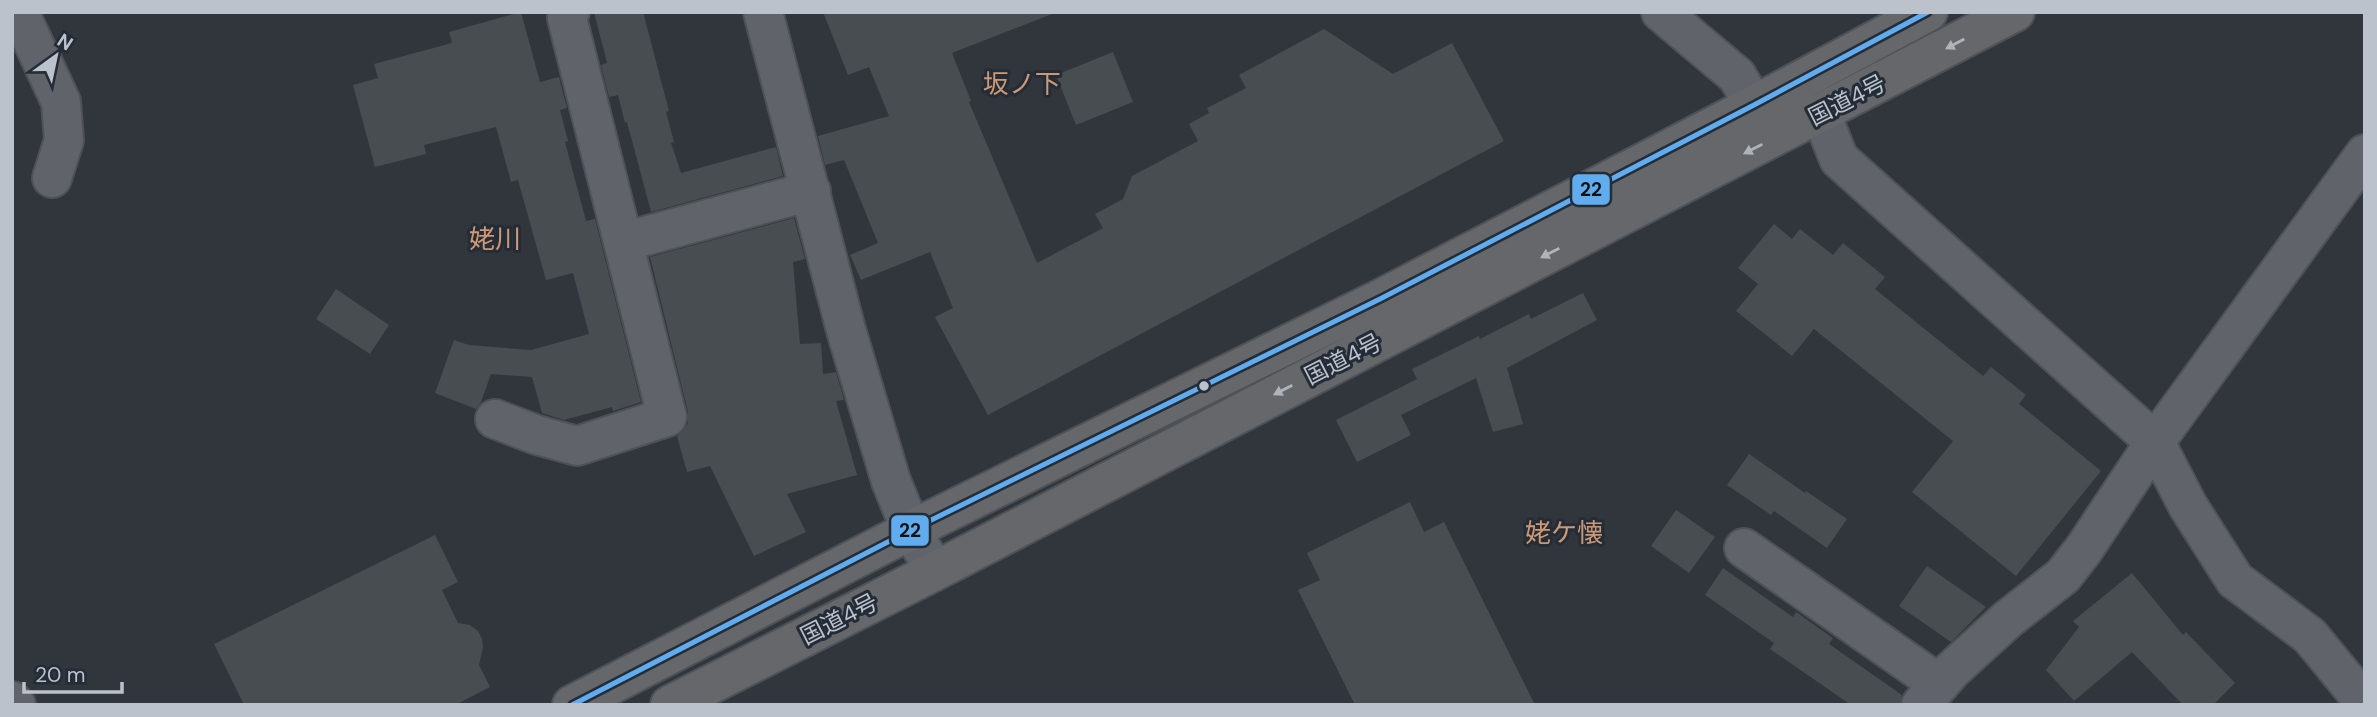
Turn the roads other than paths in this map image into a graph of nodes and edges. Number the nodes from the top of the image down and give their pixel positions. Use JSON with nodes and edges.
{"nodes":[{"id":1,"x":19,"y":12,"type":"edge"},
{"id":2,"x":570,"y":12,"type":"edge"},
{"id":3,"x":763,"y":12,"type":"edge"},
{"id":4,"x":1661,"y":12,"type":"edge"},
{"id":5,"x":1928,"y":12,"type":"edge"},
{"id":6,"x":2015,"y":12,"type":"edge"},
{"id":7,"x":1754,"y":105,"type":"junction"},
{"id":8,"x":1821,"y":114,"type":"junction"},
{"id":9,"x":2365,"y":154,"type":"edge"},
{"id":10,"x":52,"y":178,"type":"dead end"},
{"id":11,"x":811,"y":191,"type":"junction"},
{"id":12,"x":623,"y":242,"type":"junction"},
{"id":13,"x":495,"y":419,"type":"dead end"},
{"id":14,"x":2155,"y":442,"type":"junction"},
{"id":15,"x":911,"y":530,"type":"junction"},
{"id":16,"x":1744,"y":548,"type":"dead end"},
{"id":17,"x":934,"y":571,"type":"junction"},
{"id":18,"x":1930,"y":694,"type":"edge"},
{"id":19,"x":2365,"y":703,"type":"edge"},
{"id":20,"x":572,"y":705,"type":"edge"},
{"id":21,"x":670,"y":705,"type":"edge"}],
"edges":[{"from":1,"to":10,"type":"street"},
{"from":2,"to":12,"type":"street"},
{"from":3,"to":11,"type":"street"},
{"from":4,"to":7,"type":"street"},
{"from":5,"to":7,"type":"highway","name":"国道4号"},
{"from":6,"to":8,"type":"highway","name":"国道4号","one_way":true},
{"from":7,"to":15,"type":"highway","name":"国道4号"},
{"from":8,"to":14,"type":"street"},
{"from":8,"to":17,"type":"highway","name":"国道4号","one_way":true},
{"from":9,"to":14,"type":"street"},
{"from":11,"to":12,"type":"street"},
{"from":11,"to":15,"type":"street"},
{"from":12,"to":13,"type":"street"},
{"from":14,"to":18,"type":"street"},
{"from":14,"to":19,"type":"street"},
{"from":15,"to":17,"type":"street"},
{"from":15,"to":20,"type":"highway","name":"国道4号"},
{"from":16,"to":18,"type":"street"},
{"from":17,"to":21,"type":"highway","name":"国道4号"}]}
